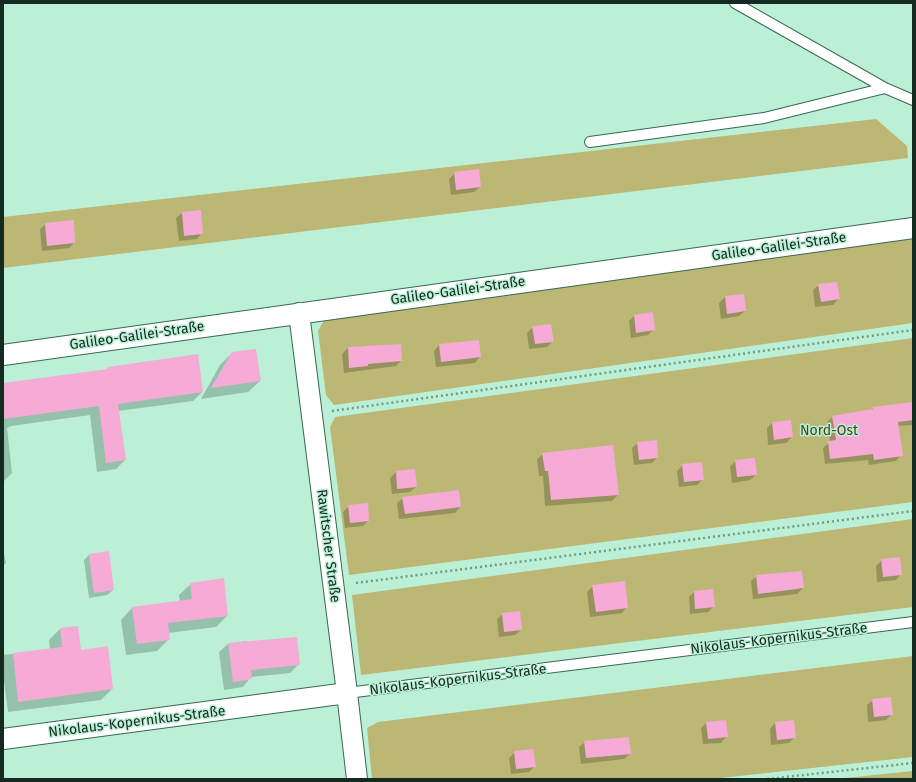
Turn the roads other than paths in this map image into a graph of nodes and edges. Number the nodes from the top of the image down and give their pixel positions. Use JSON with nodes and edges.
{"nodes":[{"id":1,"x":735,"y":3,"type":"edge"},
{"id":2,"x":885,"y":88,"type":"junction"},
{"id":3,"x":913,"y":100,"type":"edge"},
{"id":4,"x":590,"y":142,"type":"dead end"},
{"id":5,"x":913,"y":228,"type":"edge"},
{"id":6,"x":299,"y":313,"type":"junction"},
{"id":7,"x":3,"y":355,"type":"edge"},
{"id":8,"x":913,"y":622,"type":"edge"},
{"id":9,"x":347,"y":694,"type":"junction"},
{"id":10,"x":3,"y":739,"type":"edge"},
{"id":11,"x":357,"y":779,"type":"edge"}],
"edges":[{"from":1,"to":2,"type":"lane"},
{"from":2,"to":3,"type":"lane"},
{"from":2,"to":4,"type":"lane"},
{"from":5,"to":6,"type":"street","name":"Galileo-Galilei-Straße"},
{"from":6,"to":7,"type":"street","name":"Galileo-Galilei-Straße"},
{"from":6,"to":9,"type":"street","name":"Rawitscher Straße"},
{"from":8,"to":9,"type":"lane","name":"Nikolaus-Kopernikus-Straße"},
{"from":9,"to":10,"type":"street","name":"Nikolaus-Kopernikus-Straße"},
{"from":9,"to":11,"type":"street","name":"Rawitscher Straße"}]}
